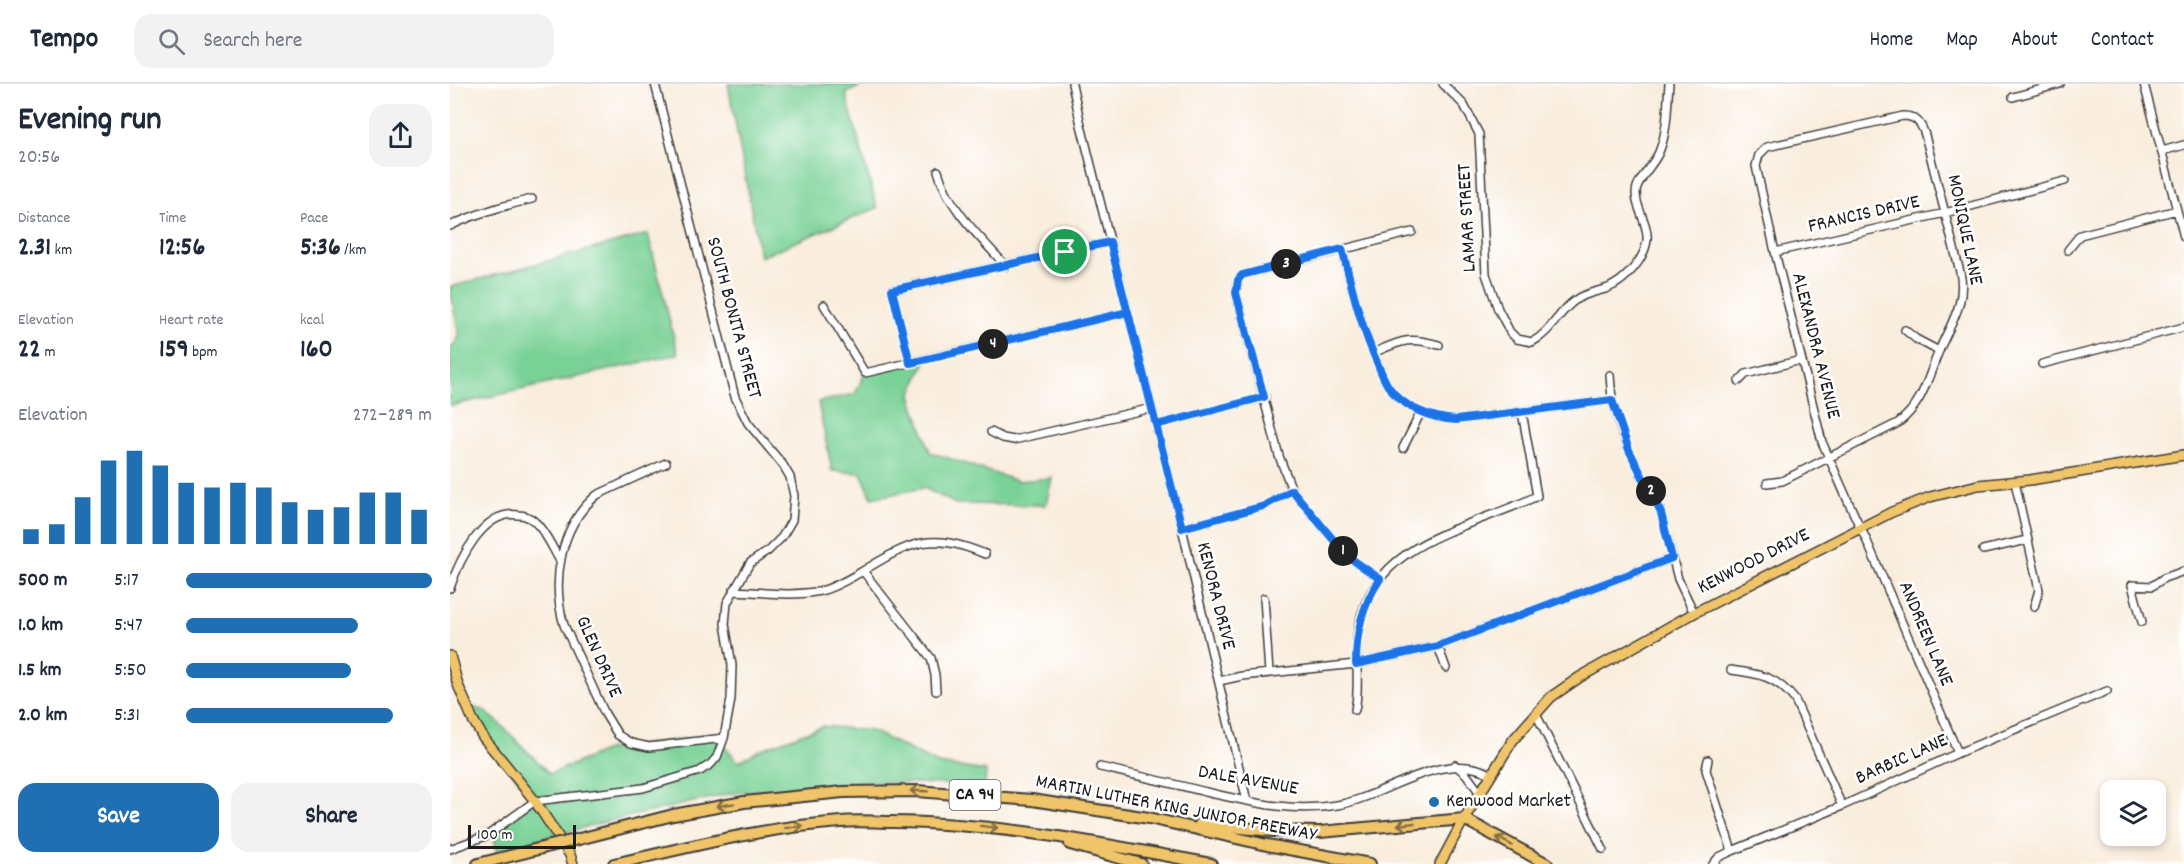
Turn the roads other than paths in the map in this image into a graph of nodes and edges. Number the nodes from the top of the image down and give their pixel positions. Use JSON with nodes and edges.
{"nodes":[{"id":1,"x":655,"y":84,"type":"edge"},
{"id":2,"x":1072,"y":84,"type":"edge"},
{"id":3,"x":1443,"y":84,"type":"edge"},
{"id":4,"x":1669,"y":84,"type":"edge"},
{"id":5,"x":2060,"y":84,"type":"edge"},
{"id":6,"x":2144,"y":84,"type":"edge"},
{"id":7,"x":2013,"y":97,"type":"dead end"},
{"id":8,"x":1925,"y":135,"type":"joint"},
{"id":9,"x":2184,"y":145,"type":"edge"},
{"id":10,"x":2162,"y":151,"type":"junction"},
{"id":11,"x":938,"y":171,"type":"dead end"},
{"id":12,"x":2065,"y":181,"type":"dead end"},
{"id":13,"x":532,"y":199,"type":"dead end"},
{"id":14,"x":2177,"y":210,"type":"junction"},
{"id":15,"x":1945,"y":213,"type":"junction"},
{"id":16,"x":450,"y":226,"type":"edge"},
{"id":17,"x":1412,"y":232,"type":"dead end"},
{"id":18,"x":2184,"y":237,"type":"edge"},
{"id":19,"x":1110,"y":242,"type":"junction"},
{"id":20,"x":1342,"y":249,"type":"junction"},
{"id":21,"x":2068,"y":250,"type":"dead end"},
{"id":22,"x":1775,"y":252,"type":"junction"},
{"id":23,"x":1006,"y":266,"type":"junction"},
{"id":24,"x":824,"y":305,"type":"dead end"},
{"id":25,"x":1128,"y":312,"type":"junction"},
{"id":26,"x":2184,"y":327,"type":"edge"},
{"id":27,"x":1905,"y":330,"type":"dead end"},
{"id":28,"x":1439,"y":345,"type":"dead end"},
{"id":29,"x":1939,"y":351,"type":"junction"},
{"id":30,"x":1373,"y":353,"type":"junction"},
{"id":31,"x":1801,"y":360,"type":"junction"},
{"id":32,"x":910,"y":363,"type":"junction"},
{"id":33,"x":2042,"y":364,"type":"dead end"},
{"id":34,"x":1610,"y":375,"type":"dead end"},
{"id":35,"x":1739,"y":381,"type":"dead end"},
{"id":36,"x":1264,"y":397,"type":"junction"},
{"id":37,"x":1612,"y":400,"type":"junction"},
{"id":38,"x":1152,"y":408,"type":"junction"},
{"id":39,"x":1421,"y":412,"type":"junction"},
{"id":40,"x":1522,"y":412,"type":"junction"},
{"id":41,"x":1156,"y":425,"type":"junction"},
{"id":42,"x":991,"y":432,"type":"dead end"},
{"id":43,"x":1403,"y":448,"type":"dead end"},
{"id":44,"x":2184,"y":455,"type":"edge"},
{"id":45,"x":1829,"y":458,"type":"junction"},
{"id":46,"x":666,"y":463,"type":"dead end"},
{"id":47,"x":2015,"y":482,"type":"junction"},
{"id":48,"x":1767,"y":483,"type":"dead end"},
{"id":49,"x":1292,"y":490,"type":"junction"},
{"id":50,"x":1182,"y":528,"type":"junction"},
{"id":51,"x":1861,"y":529,"type":"junction"},
{"id":52,"x":2027,"y":540,"type":"junction"},
{"id":53,"x":1983,"y":550,"type":"dead end"},
{"id":54,"x":985,"y":554,"type":"dead end"},
{"id":55,"x":1672,"y":558,"type":"junction"},
{"id":56,"x":560,"y":561,"type":"junction"},
{"id":57,"x":863,"y":571,"type":"junction"},
{"id":58,"x":2184,"y":571,"type":"edge"},
{"id":59,"x":1380,"y":579,"type":"junction"},
{"id":60,"x":450,"y":588,"type":"edge"},
{"id":61,"x":733,"y":591,"type":"junction"},
{"id":62,"x":1264,"y":598,"type":"dead end"},
{"id":63,"x":2034,"y":607,"type":"dead end"},
{"id":64,"x":1694,"y":613,"type":"junction"},
{"id":65,"x":2142,"y":622,"type":"dead end"},
{"id":66,"x":1438,"y":646,"type":"junction"},
{"id":67,"x":450,"y":656,"type":"edge"},
{"id":68,"x":1356,"y":664,"type":"junction"},
{"id":69,"x":1446,"y":668,"type":"dead end"},
{"id":70,"x":1731,"y":670,"type":"dead end"},
{"id":71,"x":1269,"y":673,"type":"junction"},
{"id":72,"x":1219,"y":681,"type":"junction"},
{"id":73,"x":936,"y":691,"type":"dead end"},
{"id":74,"x":2107,"y":691,"type":"dead end"},
{"id":75,"x":1355,"y":710,"type":"dead end"},
{"id":76,"x":1536,"y":714,"type":"junction"},
{"id":77,"x":724,"y":738,"type":"junction"},
{"id":78,"x":1958,"y":753,"type":"junction"},
{"id":79,"x":1708,"y":760,"type":"dead end"},
{"id":80,"x":1455,"y":765,"type":"junction"},
{"id":81,"x":1100,"y":767,"type":"dead end"},
{"id":82,"x":1492,"y":775,"type":"junction"},
{"id":83,"x":1480,"y":793,"type":"junction"},
{"id":84,"x":535,"y":801,"type":"junction"},
{"id":85,"x":1247,"y":801,"type":"junction"},
{"id":86,"x":1842,"y":806,"type":"junction"},
{"id":87,"x":1149,"y":818,"type":"junction"},
{"id":88,"x":1464,"y":819,"type":"junction"},
{"id":89,"x":1030,"y":832,"type":"junction"},
{"id":90,"x":450,"y":849,"type":"edge"},
{"id":91,"x":1603,"y":849,"type":"dead end"},
{"id":92,"x":1732,"y":851,"type":"junction"},
{"id":93,"x":478,"y":864,"type":"edge"},
{"id":94,"x":573,"y":864,"type":"edge"},
{"id":95,"x":614,"y":864,"type":"edge"},
{"id":96,"x":1141,"y":864,"type":"edge"},
{"id":97,"x":1211,"y":864,"type":"edge"},
{"id":98,"x":1370,"y":864,"type":"edge"},
{"id":99,"x":1440,"y":864,"type":"edge"},
{"id":100,"x":1547,"y":864,"type":"edge"},
{"id":101,"x":1713,"y":864,"type":"edge"}],
"edges":[{"from":1,"to":61,"type":"street","name":"SOUTH BONITA STREET"},
{"from":2,"to":19,"type":"street","name":"KENORA DRIVE"},
{"from":3,"to":4,"type":"street","name":"LAMAR STREET"},
{"from":5,"to":7,"type":"street"},
{"from":6,"to":10,"type":"street"},
{"from":8,"to":15,"type":"street","name":"MONIQUE LANE"},
{"from":8,"to":22,"type":"street","name":"ALEXANDRA AVENUE"},
{"from":9,"to":10,"type":"street"},
{"from":10,"to":14,"type":"street"},
{"from":11,"to":23,"type":"street"},
{"from":12,"to":15,"type":"street","name":"FRANCIS DRIVE"},
{"from":13,"to":16,"type":"street"},
{"from":14,"to":18,"type":"street"},
{"from":14,"to":21,"type":"street"},
{"from":15,"to":22,"type":"street","name":"FRANCIS DRIVE"},
{"from":15,"to":29,"type":"street","name":"MONIQUE LANE"},
{"from":17,"to":20,"type":"street"},
{"from":19,"to":23,"type":"street"},
{"from":19,"to":25,"type":"street","name":"KENORA DRIVE"},
{"from":20,"to":30,"type":"street"},
{"from":20,"to":36,"type":"street"},
{"from":22,"to":31,"type":"street","name":"ALEXANDRA AVENUE"},
{"from":23,"to":32,"type":"street"},
{"from":24,"to":32,"type":"street"},
{"from":25,"to":32,"type":"street"},
{"from":25,"to":38,"type":"street","name":"KENORA DRIVE"},
{"from":26,"to":33,"type":"street"},
{"from":27,"to":29,"type":"street"},
{"from":28,"to":30,"type":"street"},
{"from":29,"to":45,"type":"street","name":"MONIQUE LANE"},
{"from":30,"to":39,"type":"street"},
{"from":31,"to":35,"type":"street"},
{"from":31,"to":45,"type":"street","name":"ALEXANDRA AVENUE"},
{"from":34,"to":37,"type":"street"},
{"from":36,"to":41,"type":"street"},
{"from":36,"to":49,"type":"street"},
{"from":37,"to":40,"type":"street"},
{"from":37,"to":55,"type":"street"},
{"from":38,"to":41,"type":"street","name":"KENORA DRIVE"},
{"from":38,"to":42,"type":"street"},
{"from":39,"to":40,"type":"street"},
{"from":39,"to":43,"type":"street"},
{"from":40,"to":59,"type":"street"},
{"from":41,"to":50,"type":"street","name":"KENORA DRIVE"},
{"from":44,"to":47,"type":"main road","name":"KENWOOD DRIVE"},
{"from":45,"to":48,"type":"street","name":"MONIQUE LANE"},
{"from":45,"to":51,"type":"street","name":"ALEXANDRA AVENUE"},
{"from":46,"to":56,"type":"street","name":"GLEN DRIVE"},
{"from":47,"to":51,"type":"main road","name":"KENWOOD DRIVE"},
{"from":47,"to":52,"type":"street"},
{"from":49,"to":50,"type":"street"},
{"from":49,"to":59,"type":"street"},
{"from":50,"to":72,"type":"street","name":"KENORA DRIVE"},
{"from":51,"to":64,"type":"main road","name":"KENWOOD DRIVE"},
{"from":51,"to":78,"type":"street","name":"ANDREEN LANE"},
{"from":52,"to":53,"type":"street"},
{"from":52,"to":63,"type":"street"},
{"from":54,"to":57,"type":"street"},
{"from":55,"to":64,"type":"street"},
{"from":55,"to":66,"type":"street"},
{"from":56,"to":60,"type":"street"},
{"from":56,"to":77,"type":"street","name":"GLEN DRIVE"},
{"from":57,"to":61,"type":"street"},
{"from":57,"to":73,"type":"street"},
{"from":58,"to":65,"type":"street"},
{"from":59,"to":68,"type":"street"},
{"from":61,"to":77,"type":"street","name":"SOUTH BONITA STREET"},
{"from":62,"to":71,"type":"street"},
{"from":64,"to":76,"type":"main road","name":"KENWOOD DRIVE"},
{"from":66,"to":68,"type":"street"},
{"from":66,"to":69,"type":"street"},
{"from":67,"to":84,"type":"main road"},
{"from":68,"to":71,"type":"street"},
{"from":68,"to":75,"type":"street"},
{"from":70,"to":86,"type":"street"},
{"from":71,"to":72,"type":"street"},
{"from":72,"to":85,"type":"street","name":"KENORA DRIVE"},
{"from":74,"to":78,"type":"street","name":"BARBIC LANE"},
{"from":76,"to":82,"type":"main road","name":"KENWOOD DRIVE"},
{"from":76,"to":91,"type":"street"},
{"from":77,"to":84,"type":"street","name":"SOUTH BONITA STREET"},
{"from":78,"to":86,"type":"street","name":"BARBIC LANE"},
{"from":79,"to":92,"type":"street"},
{"from":80,"to":82,"type":"street","name":"DALE AVENUE"},
{"from":80,"to":83,"type":"street"},
{"from":80,"to":85,"type":"street","name":"DALE AVENUE"},
{"from":81,"to":85,"type":"street","name":"DALE AVENUE"},
{"from":82,"to":83,"type":"main road","name":"KENWOOD DRIVE"},
{"from":83,"to":88,"type":"main road","name":"KENWOOD DRIVE"},
{"from":84,"to":90,"type":"street"},
{"from":84,"to":94,"type":"main road"},
{"from":86,"to":92,"type":"street","name":"BARBIC LANE"},
{"from":88,"to":87,"type":"highway","one_way":true},
{"from":87,"to":93,"type":"highway","name":"MARTIN LUTHER KING JUNIOR FREEWAY","number":"CA 94","one_way":true,"bridge":true},
{"from":87,"to":98,"type":"highway","name":"MARTIN LUTHER KING JUNIOR FREEWAY","number":"CA 94"},
{"from":88,"to":99,"type":"main road","name":"KENWOOD DRIVE"},
{"from":100,"to":88,"type":"highway","one_way":true},
{"from":95,"to":89,"type":"highway","number":"CA 94","one_way":true},
{"from":89,"to":96,"type":"highway"},
{"from":89,"to":97,"type":"highway","number":"CA 94"},
{"from":92,"to":101,"type":"street","name":"BARBIC LANE"}]}
